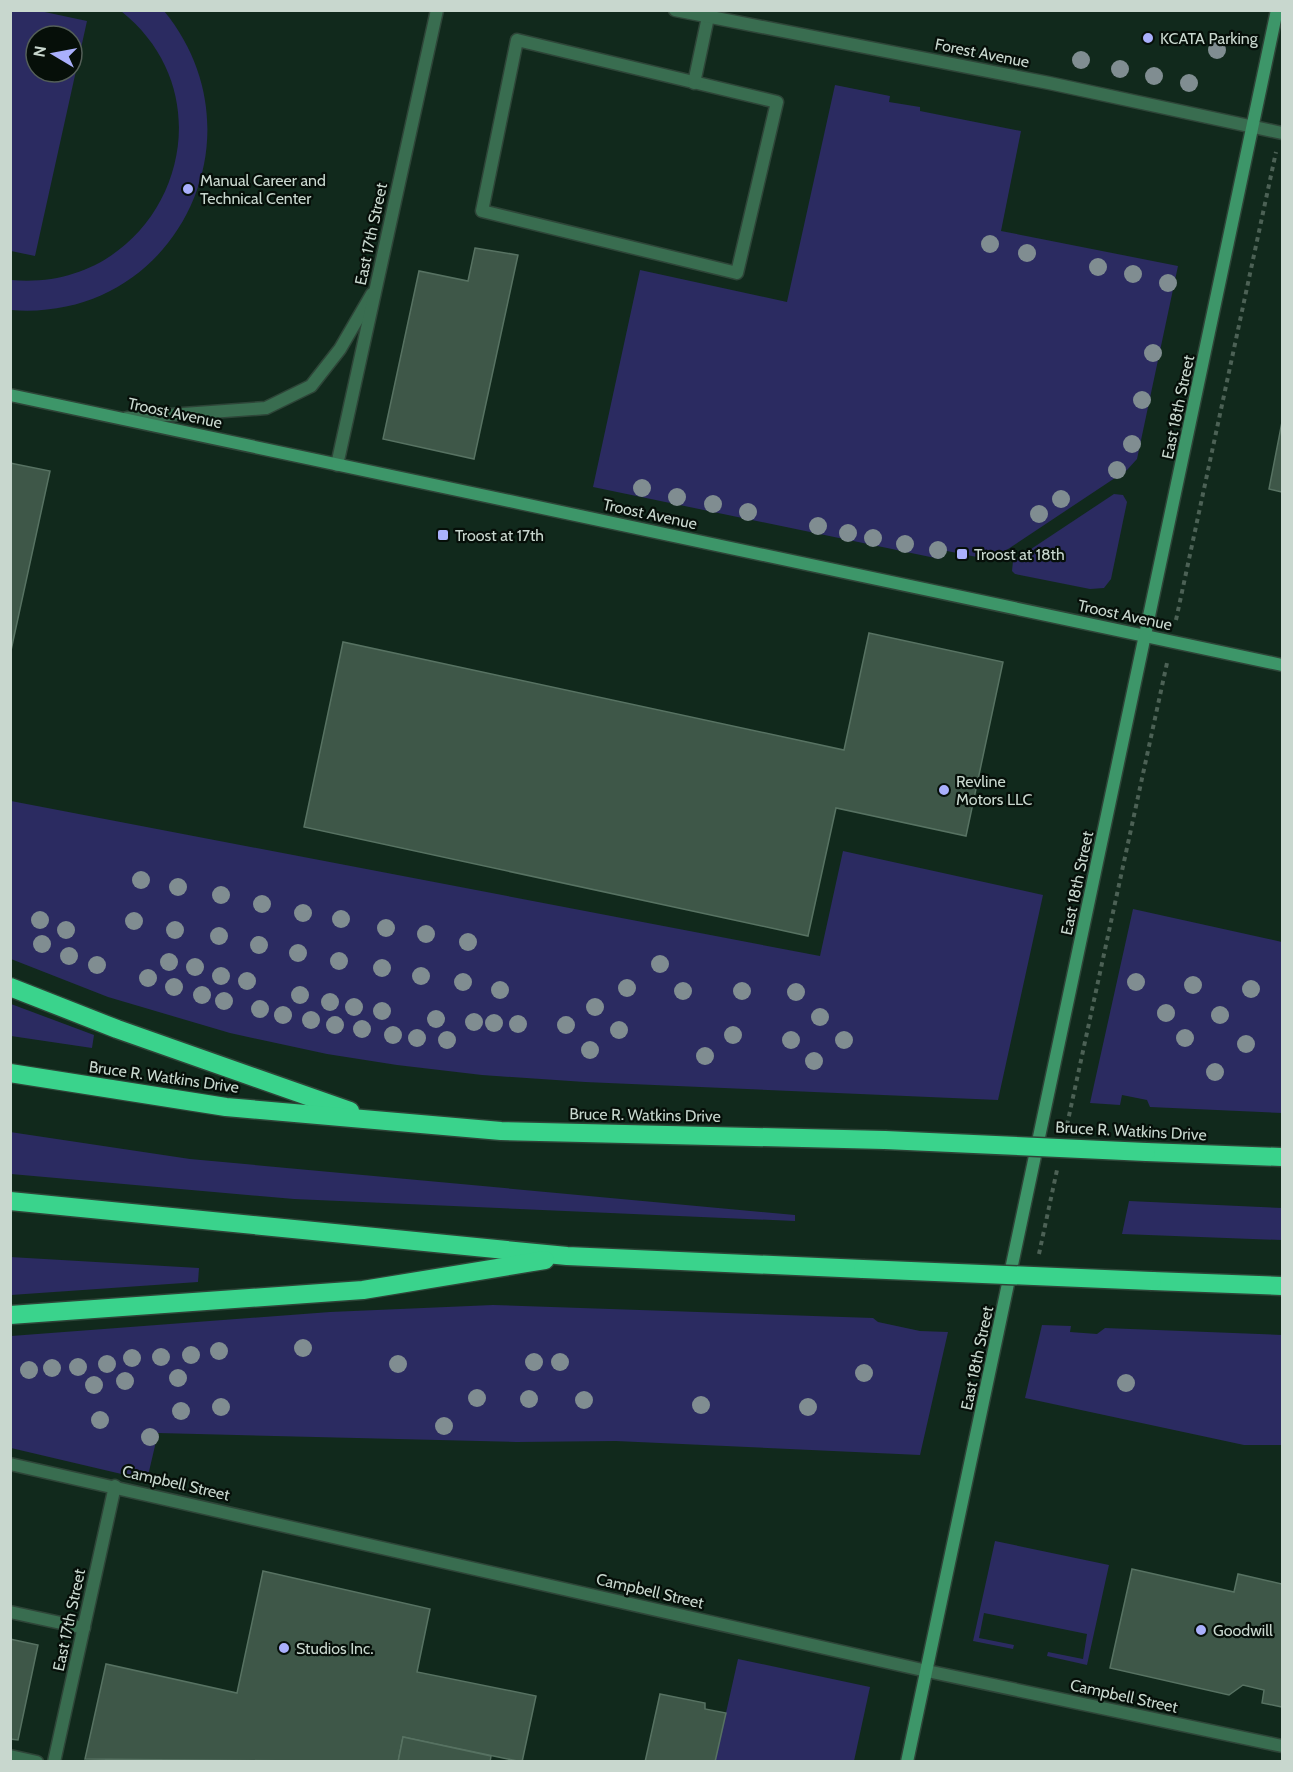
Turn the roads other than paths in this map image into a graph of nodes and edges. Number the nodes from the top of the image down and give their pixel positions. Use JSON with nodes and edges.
{"nodes":[{"id":1,"x":437,"y":10,"type":"edge"},
{"id":2,"x":675,"y":10,"type":"edge"},
{"id":3,"x":1277,"y":10,"type":"edge"},
{"id":4,"x":708,"y":17,"type":"junction"},
{"id":5,"x":694,"y":83,"type":"junction"},
{"id":6,"x":1253,"y":126,"type":"junction"},
{"id":7,"x":1282,"y":133,"type":"edge"},
{"id":8,"x":378,"y":282,"type":"junction"},
{"id":9,"x":10,"y":395,"type":"edge"},
{"id":10,"x":120,"y":418,"type":"junction"},
{"id":11,"x":337,"y":465,"type":"junction"},
{"id":12,"x":1147,"y":636,"type":"junction"},
{"id":13,"x":1282,"y":665,"type":"edge"},
{"id":14,"x":10,"y":987,"type":"edge"},
{"id":15,"x":10,"y":1073,"type":"edge"},
{"id":16,"x":374,"y":1120,"type":"junction"},
{"id":17,"x":1282,"y":1157,"type":"edge"},
{"id":18,"x":16,"y":1203,"type":"edge"},
{"id":19,"x":567,"y":1256,"type":"junction"},
{"id":20,"x":1282,"y":1286,"type":"edge"},
{"id":21,"x":10,"y":1315,"type":"edge"},
{"id":22,"x":10,"y":1464,"type":"edge"},
{"id":23,"x":115,"y":1486,"type":"junction"},
{"id":24,"x":10,"y":1612,"type":"edge"},
{"id":25,"x":84,"y":1628,"type":"junction"},
{"id":26,"x":927,"y":1671,"type":"junction"},
{"id":27,"x":1282,"y":1746,"type":"edge"},
{"id":28,"x":10,"y":1756,"type":"edge"},
{"id":29,"x":37,"y":1761,"type":"edge"},
{"id":30,"x":54,"y":1761,"type":"edge"},
{"id":31,"x":907,"y":1761,"type":"edge"}],
"edges":[{"from":1,"to":8,"type":"street","name":"East 17th Street"},
{"from":2,"to":4,"type":"street","name":"Forest Avenue"},
{"from":3,"to":6,"type":"main road","name":"East 18th Street"},
{"from":4,"to":5,"type":"street"},
{"from":4,"to":6,"type":"street","name":"Forest Avenue"},
{"from":5,"to":5,"type":"street"},
{"from":6,"to":7,"type":"street","name":"Forest Avenue"},
{"from":6,"to":12,"type":"main road","name":"East 18th Street"},
{"from":8,"to":10,"type":"street"},
{"from":8,"to":11,"type":"street","name":"East 17th Street"},
{"from":9,"to":10,"type":"main road","name":"Troost Avenue"},
{"from":10,"to":11,"type":"main road","name":"Troost Avenue"},
{"from":11,"to":12,"type":"main road","name":"Troost Avenue"},
{"from":12,"to":13,"type":"main road","name":"Troost Avenue"},
{"from":12,"to":26,"type":"main road","name":"East 18th Street"},
{"from":14,"to":16,"type":"highway"},
{"from":15,"to":16,"type":"highway","name":"Bruce R. Watkins Drive"},
{"from":16,"to":17,"type":"highway","name":"Bruce R. Watkins Drive","bridge":true},
{"from":18,"to":19,"type":"highway"},
{"from":19,"to":20,"type":"highway","bridge":true},
{"from":19,"to":21,"type":"highway"},
{"from":22,"to":23,"type":"street","name":"Campbell Street"},
{"from":23,"to":25,"type":"street","name":"East 17th Street"},
{"from":23,"to":26,"type":"street","name":"Campbell Street"},
{"from":24,"to":25,"type":"street"},
{"from":25,"to":30,"type":"street","name":"East 17th Street"},
{"from":26,"to":27,"type":"street","name":"Campbell Street"},
{"from":26,"to":31,"type":"main road","name":"East 18th Street"},
{"from":28,"to":29,"type":"street"}]}
